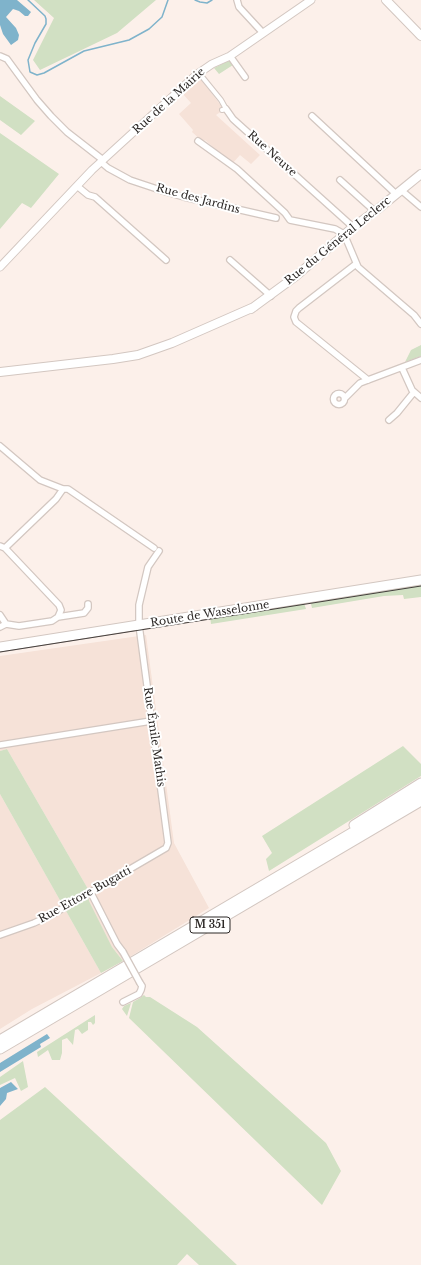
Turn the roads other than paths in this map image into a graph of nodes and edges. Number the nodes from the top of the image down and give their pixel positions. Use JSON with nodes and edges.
{"nodes":[{"id":1,"x":237,"y":0,"type":"edge"},
{"id":2,"x":311,"y":0,"type":"edge"},
{"id":3,"x":386,"y":0,"type":"edge"},
{"id":4,"x":263,"y":34,"type":"junction"},
{"id":5,"x":421,"y":36,"type":"edge"},
{"id":6,"x":0,"y":56,"type":"edge"},
{"id":7,"x":230,"y":56,"type":"junction"},
{"id":8,"x":199,"y":73,"type":"junction"},
{"id":9,"x":245,"y":77,"type":"dead end"},
{"id":10,"x":224,"y":109,"type":"joint"},
{"id":11,"x":312,"y":116,"type":"dead end"},
{"id":12,"x":198,"y":141,"type":"dead end"},
{"id":13,"x":102,"y":161,"type":"junction"},
{"id":14,"x":421,"y":174,"type":"edge"},
{"id":15,"x":340,"y":180,"type":"dead end"},
{"id":16,"x":76,"y":186,"type":"junction"},
{"id":17,"x":399,"y":192,"type":"junction"},
{"id":18,"x":421,"y":207,"type":"edge"},
{"id":19,"x":374,"y":212,"type":"junction"},
{"id":20,"x":276,"y":218,"type":"dead end"},
{"id":21,"x":353,"y":227,"type":"junction"},
{"id":22,"x":344,"y":235,"type":"junction"},
{"id":23,"x":166,"y":260,"type":"dead end"},
{"id":24,"x":230,"y":260,"type":"dead end"},
{"id":25,"x":356,"y":264,"type":"junction"},
{"id":26,"x":0,"y":267,"type":"edge"},
{"id":27,"x":271,"y":296,"type":"junction"},
{"id":28,"x":421,"y":324,"type":"edge"},
{"id":29,"x":421,"y":360,"type":"edge"},
{"id":30,"x":402,"y":368,"type":"junction"},
{"id":31,"x":0,"y":372,"type":"edge"},
{"id":32,"x":368,"y":380,"type":"junction"},
{"id":33,"x":414,"y":392,"type":"junction"},
{"id":34,"x":345,"y":398,"type":"dead end"},
{"id":35,"x":421,"y":398,"type":"edge"},
{"id":36,"x":389,"y":420,"type":"dead end"},
{"id":37,"x":0,"y":446,"type":"edge"},
{"id":38,"x":63,"y":489,"type":"junction"},
{"id":39,"x":2,"y":547,"type":"edge"},
{"id":40,"x":421,"y":580,"type":"edge"},
{"id":41,"x":88,"y":604,"type":"dead end"},
{"id":42,"x":0,"y":615,"type":"edge"},
{"id":43,"x":58,"y":617,"type":"junction"},
{"id":44,"x":6,"y":624,"type":"junction"},
{"id":45,"x":139,"y":625,"type":"junction"},
{"id":46,"x":0,"y":627,"type":"edge"},
{"id":47,"x":0,"y":647,"type":"edge"},
{"id":48,"x":151,"y":721,"type":"junction"},
{"id":49,"x":0,"y":745,"type":"edge"},
{"id":50,"x":421,"y":783,"type":"edge"},
{"id":51,"x":421,"y":792,"type":"edge"},
{"id":52,"x":421,"y":801,"type":"edge"},
{"id":53,"x":421,"y":807,"type":"edge"},
{"id":54,"x":166,"y":848,"type":"joint"},
{"id":55,"x":336,"y":850,"type":"junction"},
{"id":56,"x":259,"y":888,"type":"junction"},
{"id":57,"x":91,"y":893,"type":"junction"},
{"id":58,"x":0,"y":935,"type":"edge"},
{"id":59,"x":123,"y":1002,"type":"dead end"},
{"id":60,"x":0,"y":1040,"type":"edge"},
{"id":61,"x":0,"y":1049,"type":"edge"}],
"edges":[{"from":1,"to":4,"type":"street"},
{"from":2,"to":4,"type":"street","name":"Rue de la Mairie"},
{"from":3,"to":5,"type":"main road"},
{"from":4,"to":7,"type":"street","name":"Rue de la Mairie"},
{"from":6,"to":13,"type":"street","name":"Rue des Jardins"},
{"from":7,"to":8,"type":"street","name":"Rue de la Mairie"},
{"from":7,"to":9,"type":"street"},
{"from":8,"to":10,"type":"street","name":"Rue Neuve"},
{"from":8,"to":13,"type":"street","name":"Rue de la Mairie"},
{"from":10,"to":21,"type":"street","name":"Rue Neuve"},
{"from":11,"to":17,"type":"street"},
{"from":12,"to":22,"type":"street"},
{"from":13,"to":16,"type":"street","name":"Rue de la Mairie"},
{"from":13,"to":20,"type":"street","name":"Rue des Jardins"},
{"from":14,"to":17,"type":"main road","name":"Rue du Général Leclerc"},
{"from":15,"to":19,"type":"street"},
{"from":16,"to":23,"type":"street"},
{"from":16,"to":26,"type":"street","name":"Rue de la Mairie"},
{"from":17,"to":18,"type":"street"},
{"from":17,"to":19,"type":"main road","name":"Rue du Général Leclerc"},
{"from":19,"to":21,"type":"main road","name":"Rue du Général Leclerc"},
{"from":21,"to":22,"type":"main road","name":"Rue du Général Leclerc"},
{"from":22,"to":25,"type":"street"},
{"from":22,"to":27,"type":"main road","name":"Rue du Général Leclerc"},
{"from":24,"to":27,"type":"street"},
{"from":25,"to":28,"type":"street"},
{"from":25,"to":32,"type":"street"},
{"from":27,"to":31,"type":"main road","name":"Rue du Général Leclerc"},
{"from":29,"to":30,"type":"street"},
{"from":30,"to":32,"type":"street"},
{"from":30,"to":33,"type":"street"},
{"from":32,"to":34,"type":"street"},
{"from":33,"to":35,"type":"street"},
{"from":33,"to":36,"type":"street"},
{"from":37,"to":38,"type":"street"},
{"from":38,"to":39,"type":"street"},
{"from":38,"to":45,"type":"street","name":"Rue Émile Mathis"},
{"from":39,"to":43,"type":"street"},
{"from":40,"to":45,"type":"main road","name":"Route de Wasselonne"},
{"from":41,"to":43,"type":"street"},
{"from":42,"to":44,"type":"street"},
{"from":43,"to":44,"type":"street"},
{"from":44,"to":46,"type":"street"},
{"from":45,"to":47,"type":"main road","name":"Route de Wasselonne"},
{"from":45,"to":48,"type":"street","name":"Rue Émile Mathis"},
{"from":48,"to":49,"type":"street"},
{"from":48,"to":54,"type":"street","name":"Rue Émile Mathis"},
{"from":50,"to":56,"type":"main road"},
{"from":51,"to":56,"type":"main road","number":"M 351"},
{"from":52,"to":55,"type":"main road","number":"M 351"},
{"from":53,"to":55,"type":"main road"},
{"from":54,"to":57,"type":"street","name":"Rue Ettore Bugatti"},
{"from":55,"to":61,"type":"main road","number":"M 351"},
{"from":56,"to":60,"type":"main road","number":"M 351"},
{"from":57,"to":58,"type":"street","name":"Rue Ettore Bugatti"},
{"from":57,"to":59,"type":"street","bridge":true}]}
